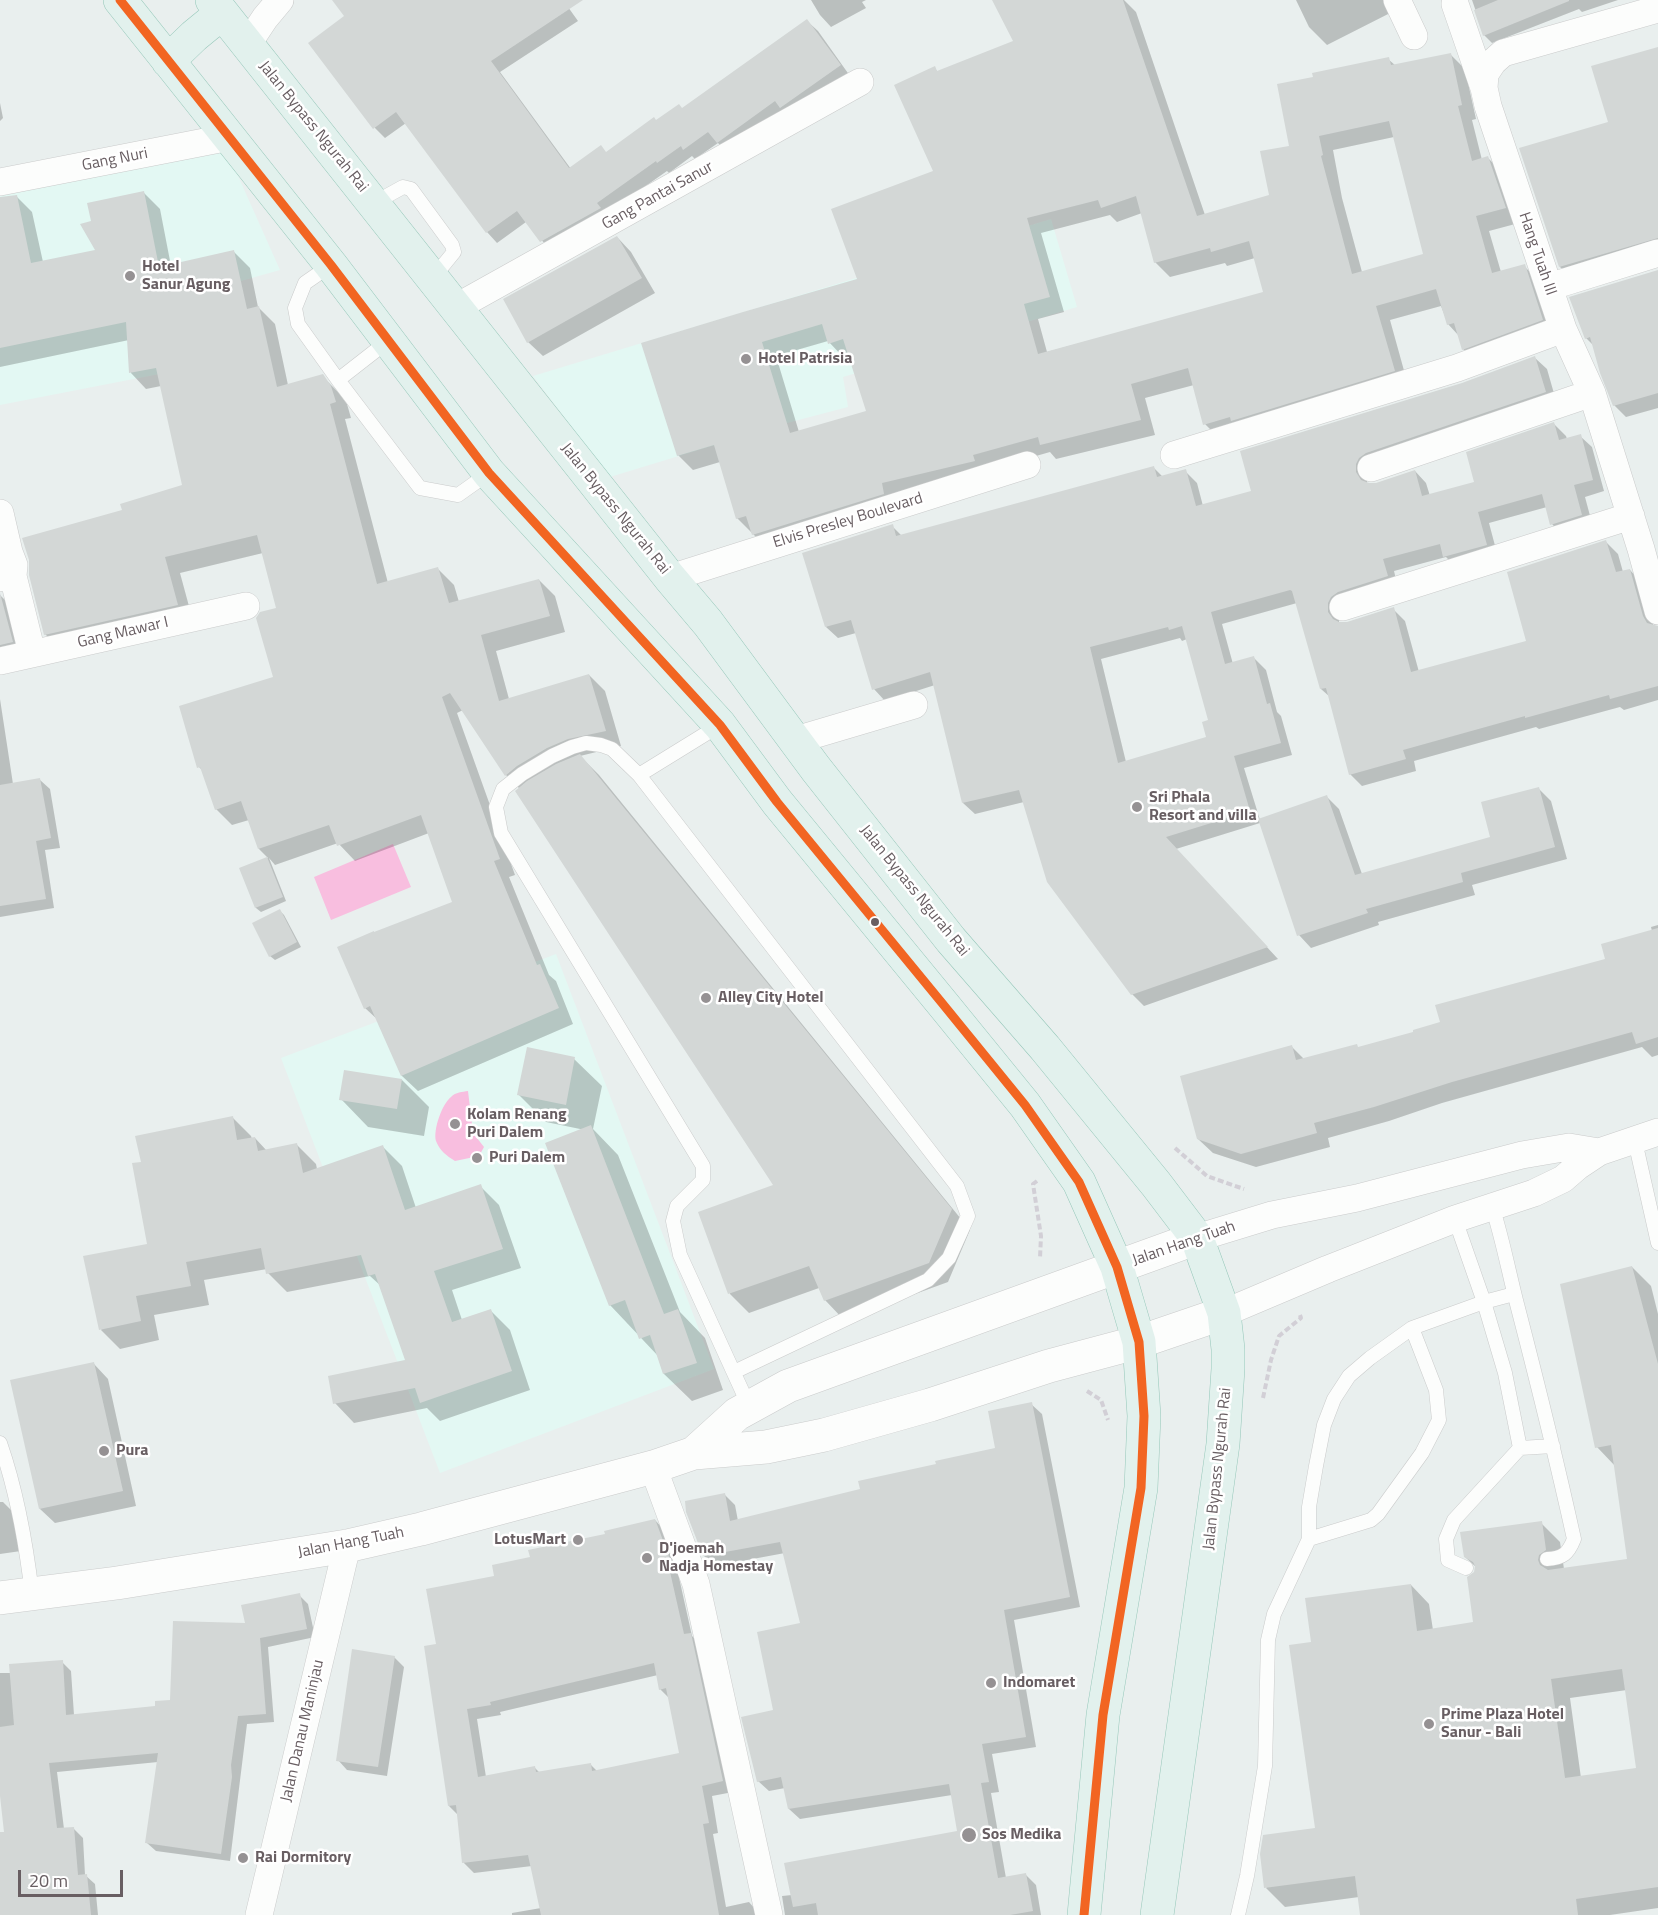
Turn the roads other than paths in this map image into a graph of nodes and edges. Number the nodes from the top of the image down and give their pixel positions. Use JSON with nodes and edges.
{"nodes":[{"id":1,"x":120,"y":0,"type":"edge"},
{"id":2,"x":280,"y":0,"type":"edge"},
{"id":3,"x":1397,"y":0,"type":"edge"},
{"id":4,"x":1455,"y":4,"type":"dead end"},
{"id":5,"x":217,"y":6,"type":"edge"},
{"id":6,"x":1658,"y":9,"type":"edge"},
{"id":7,"x":1414,"y":36,"type":"dead end"},
{"id":8,"x":248,"y":45,"type":"junction"},
{"id":9,"x":168,"y":62,"type":"junction"},
{"id":10,"x":860,"y":82,"type":"dead end"},
{"id":11,"x":1484,"y":88,"type":"junction"},
{"id":12,"x":230,"y":137,"type":"junction"},
{"id":13,"x":0,"y":182,"type":"edge"},
{"id":14,"x":1658,"y":253,"type":"edge"},
{"id":15,"x":331,"y":265,"type":"junction"},
{"id":16,"x":1549,"y":287,"type":"junction"},
{"id":17,"x":455,"y":308,"type":"junction"},
{"id":18,"x":1563,"y":329,"type":"junction"},
{"id":19,"x":389,"y":340,"type":"junction"},
{"id":20,"x":338,"y":380,"type":"junction"},
{"id":21,"x":1592,"y":393,"type":"junction"},
{"id":22,"x":1174,"y":455,"type":"dead end"},
{"id":23,"x":1027,"y":465,"type":"dead end"},
{"id":24,"x":1371,"y":468,"type":"dead end"},
{"id":25,"x":489,"y":473,"type":"junction"},
{"id":26,"x":0,"y":513,"type":"edge"},
{"id":27,"x":1631,"y":516,"type":"junction"},
{"id":28,"x":1650,"y":547,"type":"edge"},
{"id":29,"x":6,"y":577,"type":"edge"},
{"id":30,"x":670,"y":578,"type":"junction"},
{"id":31,"x":246,"y":606,"type":"dead end"},
{"id":32,"x":1343,"y":607,"type":"dead end"},
{"id":33,"x":1658,"y":611,"type":"edge"},
{"id":34,"x":32,"y":653,"type":"junction"},
{"id":35,"x":0,"y":661,"type":"edge"},
{"id":36,"x":914,"y":705,"type":"dead end"},
{"id":37,"x":720,"y":725,"type":"junction"},
{"id":38,"x":796,"y":740,"type":"junction"},
{"id":39,"x":816,"y":769,"type":"junction"},
{"id":40,"x":639,"y":775,"type":"junction"},
{"id":41,"x":777,"y":802,"type":"junction"},
{"id":42,"x":1646,"y":1136,"type":"edge"},
{"id":43,"x":1599,"y":1152,"type":"junction"},
{"id":44,"x":1492,"y":1206,"type":"junction"},
{"id":45,"x":1455,"y":1219,"type":"junction"},
{"id":46,"x":1197,"y":1238,"type":"junction"},
{"id":47,"x":1658,"y":1243,"type":"edge"},
{"id":48,"x":1117,"y":1267,"type":"junction"},
{"id":49,"x":1515,"y":1294,"type":"junction"},
{"id":50,"x":1484,"y":1302,"type":"junction"},
{"id":51,"x":1224,"y":1313,"type":"junction"},
{"id":52,"x":1412,"y":1328,"type":"junction"},
{"id":53,"x":1139,"y":1342,"type":"junction"},
{"id":54,"x":734,"y":1372,"type":"junction"},
{"id":55,"x":748,"y":1406,"type":"junction"},
{"id":56,"x":0,"y":1443,"type":"edge"},
{"id":57,"x":1553,"y":1446,"type":"junction"},
{"id":58,"x":1520,"y":1448,"type":"junction"},
{"id":59,"x":694,"y":1453,"type":"junction"},
{"id":60,"x":653,"y":1467,"type":"junction"},
{"id":61,"x":1310,"y":1539,"type":"junction"},
{"id":62,"x":347,"y":1546,"type":"junction"},
{"id":63,"x":1547,"y":1558,"type":"dead end"},
{"id":64,"x":1466,"y":1568,"type":"dead end"},
{"id":65,"x":16,"y":1596,"type":"edge"},
{"id":66,"x":259,"y":1915,"type":"edge"},
{"id":67,"x":769,"y":1915,"type":"edge"},
{"id":68,"x":1083,"y":1915,"type":"edge"},
{"id":69,"x":1156,"y":1915,"type":"edge"},
{"id":70,"x":1238,"y":1915,"type":"edge"}],
"edges":[{"from":1,"to":9,"type":"highway"},
{"from":2,"to":8,"type":"street"},
{"from":3,"to":7,"type":"street"},
{"from":4,"to":11,"type":"street","name":"Hang Tuah III"},
{"from":5,"to":8,"type":"highway","name":"Jalan Bypass Ngurah Rai"},
{"from":5,"to":9,"type":"highway"},
{"from":6,"to":11,"type":"street"},
{"from":8,"to":17,"type":"highway","name":"Jalan Bypass Ngurah Rai"},
{"from":9,"to":12,"type":"highway"},
{"from":10,"to":17,"type":"street","name":"Gang Pantai Sanur"},
{"from":11,"to":16,"type":"street","name":"Hang Tuah III"},
{"from":12,"to":13,"type":"street","name":"Gang Nuri"},
{"from":12,"to":15,"type":"highway"},
{"from":14,"to":16,"type":"street"},
{"from":15,"to":19,"type":"highway"},
{"from":15,"to":20,"type":"lane"},
{"from":16,"to":18,"type":"street","name":"Hang Tuah III"},
{"from":17,"to":30,"type":"highway","name":"Jalan Bypass Ngurah Rai"},
{"from":18,"to":21,"type":"street","name":"Hang Tuah III"},
{"from":18,"to":22,"type":"street"},
{"from":19,"to":20,"type":"lane"},
{"from":19,"to":25,"type":"highway"},
{"from":20,"to":25,"type":"lane"},
{"from":21,"to":24,"type":"street"},
{"from":21,"to":27,"type":"street","name":"Hang Tuah III"},
{"from":23,"to":30,"type":"street","name":"Elvis Presley Boulevard"},
{"from":25,"to":37,"type":"highway"},
{"from":26,"to":29,"type":"street"},
{"from":27,"to":28,"type":"street","name":"Hang Tuah III"},
{"from":27,"to":32,"type":"street"},
{"from":28,"to":33,"type":"street","name":"Hang Tuah III"},
{"from":29,"to":34,"type":"street"},
{"from":30,"to":38,"type":"highway","name":"Jalan Bypass Ngurah Rai"},
{"from":31,"to":34,"type":"street","name":"Gang Mawar I"},
{"from":34,"to":35,"type":"street","name":"Gang Mawar I"},
{"from":36,"to":38,"type":"street"},
{"from":37,"to":40,"type":"lane"},
{"from":37,"to":41,"type":"highway"},
{"from":38,"to":39,"type":"highway","name":"Jalan Bypass Ngurah Rai"},
{"from":39,"to":41,"type":"highway"},
{"from":39,"to":46,"type":"highway","name":"Jalan Bypass Ngurah Rai"},
{"from":40,"to":54,"type":"lane"},
{"from":40,"to":54,"type":"lane"},
{"from":41,"to":48,"type":"highway"},
{"from":42,"to":43,"type":"street","name":"Jalan Hang Tuah"},
{"from":42,"to":47,"type":"lane"},
{"from":43,"to":44,"type":"street","name":"Jalan Hang Tuah"},
{"from":43,"to":46,"type":"street","name":"Jalan Hang Tuah"},
{"from":44,"to":45,"type":"street","name":"Jalan Hang Tuah"},
{"from":44,"to":49,"type":"lane"},
{"from":45,"to":50,"type":"lane"},
{"from":45,"to":51,"type":"street","name":"Jalan Hang Tuah"},
{"from":46,"to":48,"type":"main road","name":"Jalan Hang Tuah"},
{"from":46,"to":51,"type":"highway","name":"Jalan Bypass Ngurah Rai"},
{"from":48,"to":53,"type":"highway"},
{"from":48,"to":55,"type":"main road","name":"Jalan Hang Tuah"},
{"from":49,"to":50,"type":"lane"},
{"from":49,"to":57,"type":"lane"},
{"from":50,"to":52,"type":"lane"},
{"from":50,"to":58,"type":"lane"},
{"from":51,"to":53,"type":"main road","name":"Jalan Hang Tuah"},
{"from":51,"to":69,"type":"highway","name":"Jalan Bypass Ngurah Rai"},
{"from":52,"to":61,"type":"lane"},
{"from":52,"to":61,"type":"lane"},
{"from":53,"to":59,"type":"main road","name":"Jalan Hang Tuah"},
{"from":53,"to":68,"type":"highway"},
{"from":54,"to":55,"type":"lane"},
{"from":55,"to":59,"type":"main road","name":"Jalan Hang Tuah"},
{"from":56,"to":65,"type":"lane"},
{"from":57,"to":58,"type":"lane"},
{"from":57,"to":63,"type":"lane"},
{"from":58,"to":64,"type":"lane"},
{"from":59,"to":60,"type":"main road","name":"Jalan Hang Tuah"},
{"from":60,"to":62,"type":"main road","name":"Jalan Hang Tuah"},
{"from":60,"to":67,"type":"street"},
{"from":61,"to":70,"type":"lane"},
{"from":62,"to":65,"type":"main road","name":"Jalan Hang Tuah"},
{"from":62,"to":66,"type":"street","name":"Jalan Danau Maninjau"}]}
